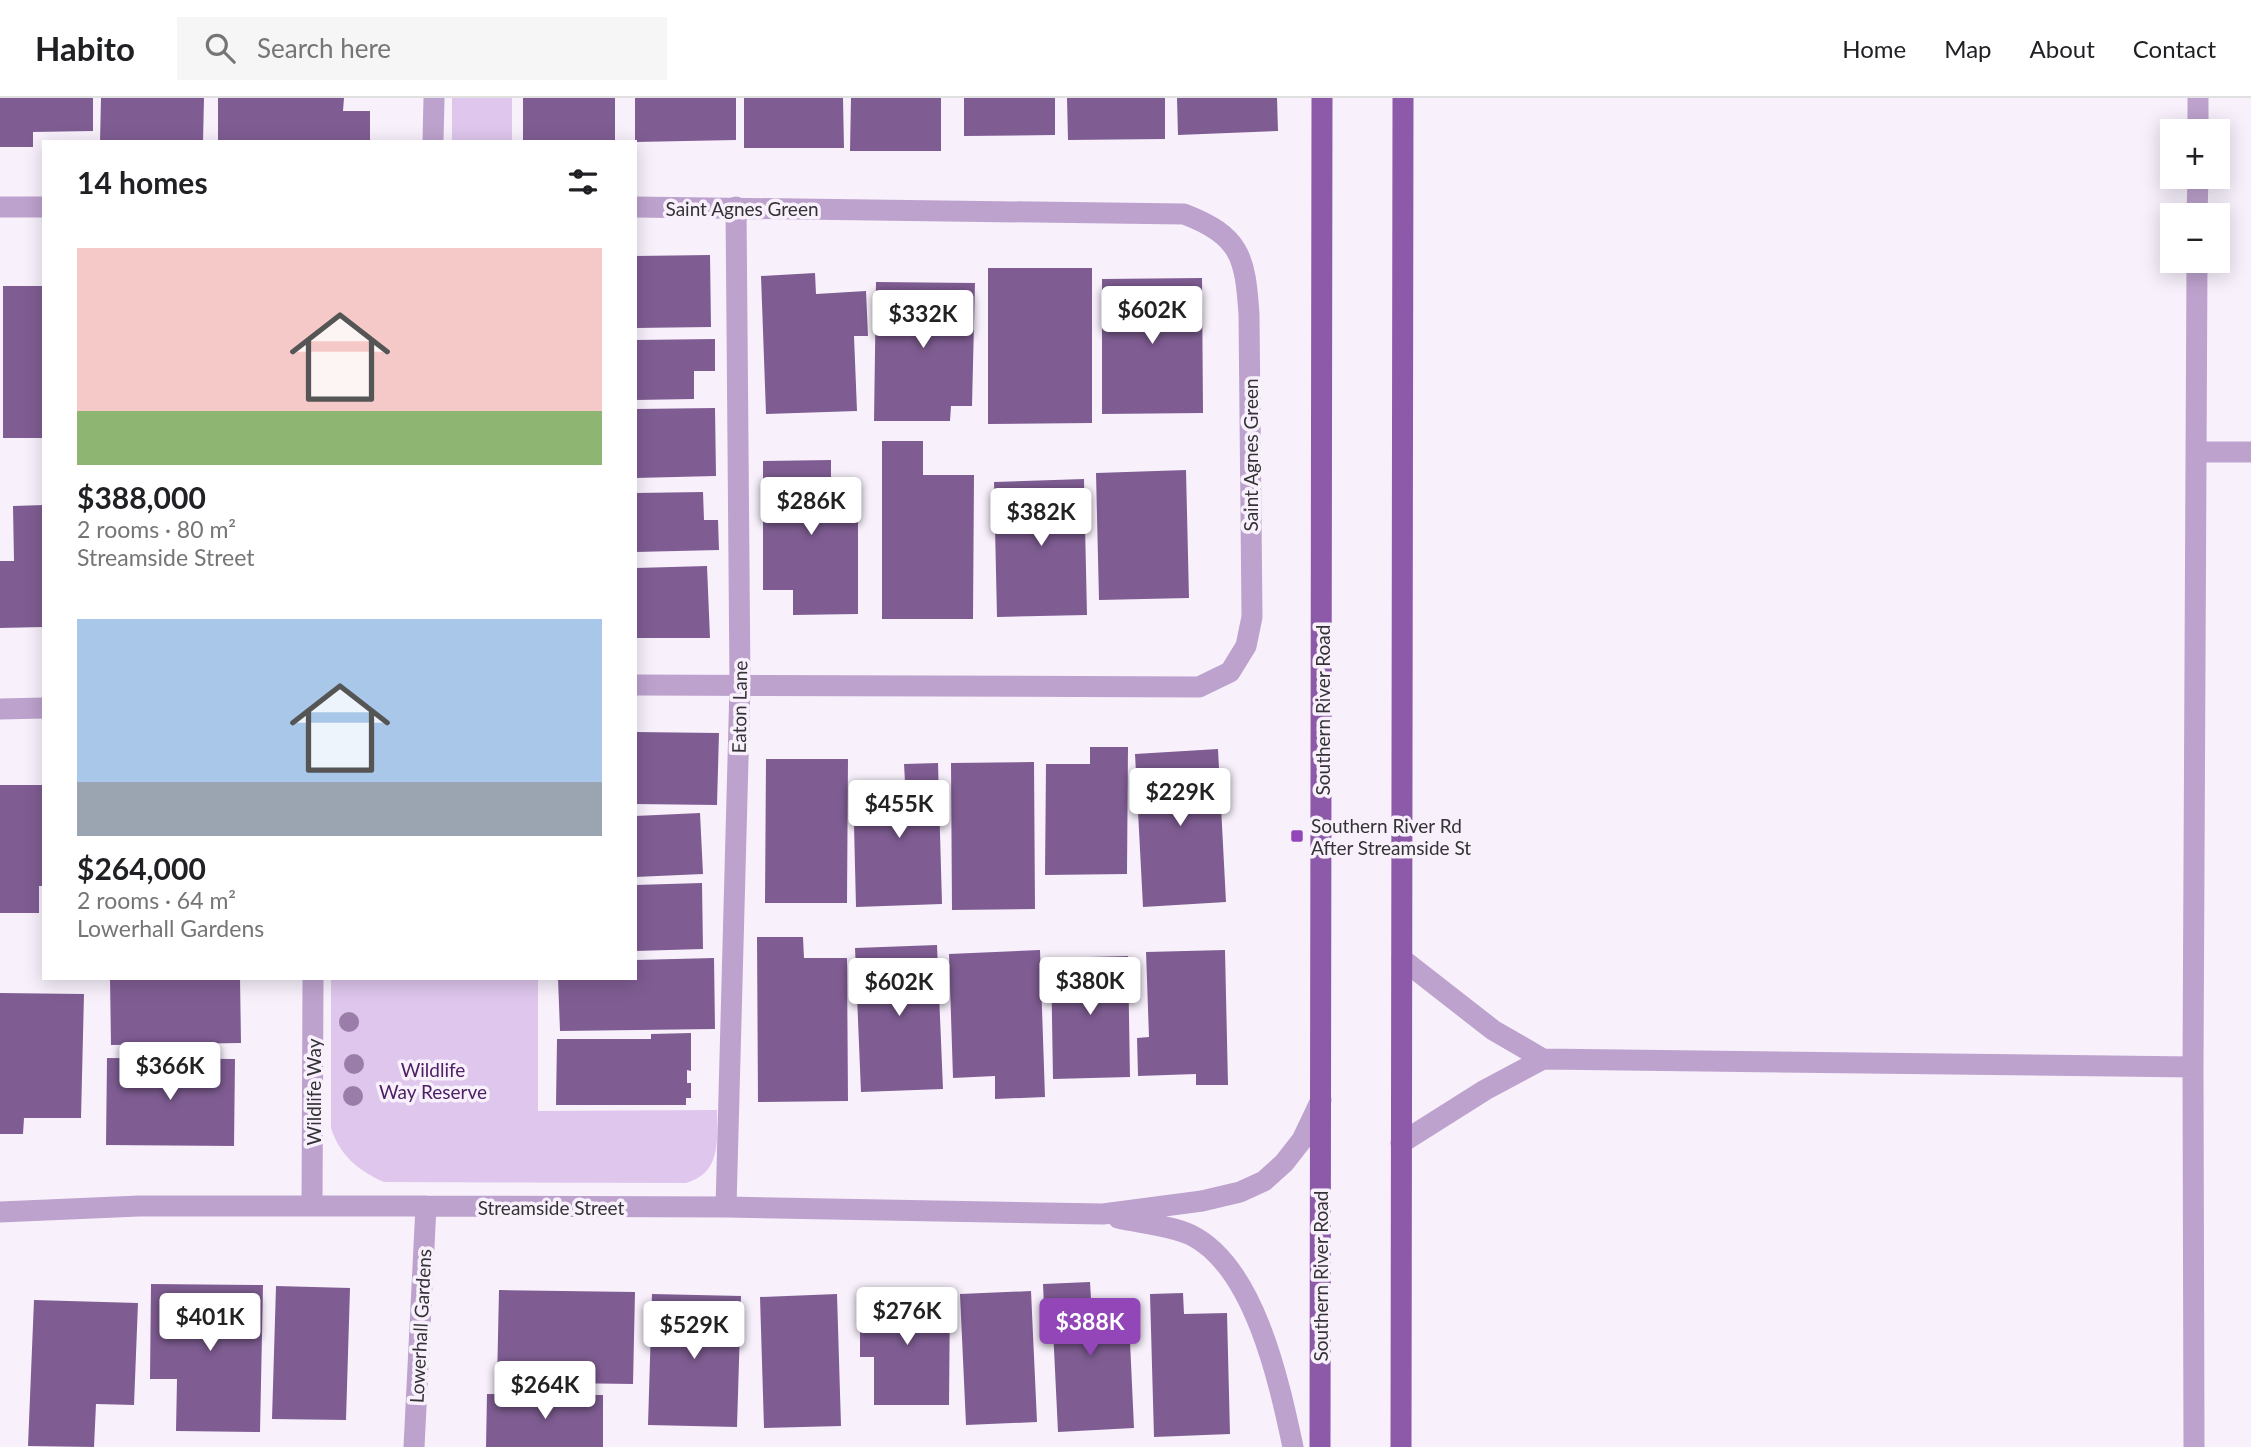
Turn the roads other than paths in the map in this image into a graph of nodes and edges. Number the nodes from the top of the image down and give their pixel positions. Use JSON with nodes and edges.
{"nodes":[{"id":1,"x":434,"y":98,"type":"edge"},
{"id":2,"x":1322,"y":98,"type":"edge"},
{"id":3,"x":1403,"y":98,"type":"edge"},
{"id":4,"x":2198,"y":98,"type":"edge"},
{"id":5,"x":2198,"y":119,"type":"edge"},
{"id":6,"x":433,"y":140,"type":"edge"},
{"id":7,"x":0,"y":207,"type":"edge"},
{"id":8,"x":42,"y":207,"type":"edge"},
{"id":9,"x":637,"y":207,"type":"edge"},
{"id":10,"x":736,"y":207,"type":"junction"},
{"id":11,"x":2197,"y":273,"type":"edge"},
{"id":12,"x":2196,"y":452,"type":"junction"},
{"id":13,"x":2251,"y":452,"type":"edge"},
{"id":14,"x":637,"y":685,"type":"edge"},
{"id":15,"x":740,"y":685,"type":"junction"},
{"id":16,"x":42,"y":708,"type":"edge"},
{"id":17,"x":0,"y":709,"type":"edge"},
{"id":18,"x":1402,"y":959,"type":"junction"},
{"id":19,"x":313,"y":980,"type":"edge"},
{"id":20,"x":1543,"y":1059,"type":"junction"},
{"id":21,"x":2193,"y":1067,"type":"junction"},
{"id":22,"x":1321,"y":1100,"type":"junction"},
{"id":23,"x":1402,"y":1143,"type":"junction"},
{"id":24,"x":312,"y":1206,"type":"junction"},
{"id":25,"x":426,"y":1206,"type":"junction"},
{"id":26,"x":726,"y":1207,"type":"junction"},
{"id":27,"x":0,"y":1212,"type":"edge"},
{"id":28,"x":1103,"y":1214,"type":"junction"},
{"id":29,"x":414,"y":1447,"type":"edge"},
{"id":30,"x":1293,"y":1447,"type":"edge"},
{"id":31,"x":1320,"y":1447,"type":"edge"},
{"id":32,"x":1401,"y":1447,"type":"edge"},
{"id":33,"x":2194,"y":1447,"type":"edge"}],
"edges":[{"from":1,"to":6,"type":"street"},
{"from":2,"to":22,"type":"main road","name":"Southern River Road"},
{"from":3,"to":18,"type":"main road"},
{"from":4,"to":5,"type":"street"},
{"from":7,"to":8,"type":"street"},
{"from":9,"to":10,"type":"street","name":"Saint Agnes Green"},
{"from":10,"to":15,"type":"street","name":"Eaton Lane"},
{"from":10,"to":15,"type":"street","name":"Saint Agnes Green"},
{"from":11,"to":12,"type":"street"},
{"from":12,"to":13,"type":"street"},
{"from":12,"to":21,"type":"street"},
{"from":14,"to":15,"type":"street","name":"Saint Agnes Green"},
{"from":15,"to":26,"type":"street","name":"Eaton Lane"},
{"from":16,"to":17,"type":"street"},
{"from":18,"to":20,"type":"street"},
{"from":18,"to":23,"type":"main road"},
{"from":19,"to":24,"type":"street","name":"Wildlife Way"},
{"from":20,"to":21,"type":"street"},
{"from":20,"to":23,"type":"street"},
{"from":21,"to":33,"type":"street"},
{"from":22,"to":28,"type":"street","name":"Streamside Street"},
{"from":22,"to":31,"type":"main road","name":"Southern River Road"},
{"from":23,"to":32,"type":"main road"},
{"from":24,"to":25,"type":"street","name":"Streamside Street"},
{"from":24,"to":27,"type":"street","name":"Streamside Street"},
{"from":25,"to":26,"type":"street","name":"Streamside Street"},
{"from":25,"to":29,"type":"street","name":"Lowerhall Gardens"},
{"from":26,"to":28,"type":"street","name":"Streamside Street"},
{"from":28,"to":30,"type":"street","name":"Streamside Street"}]}
